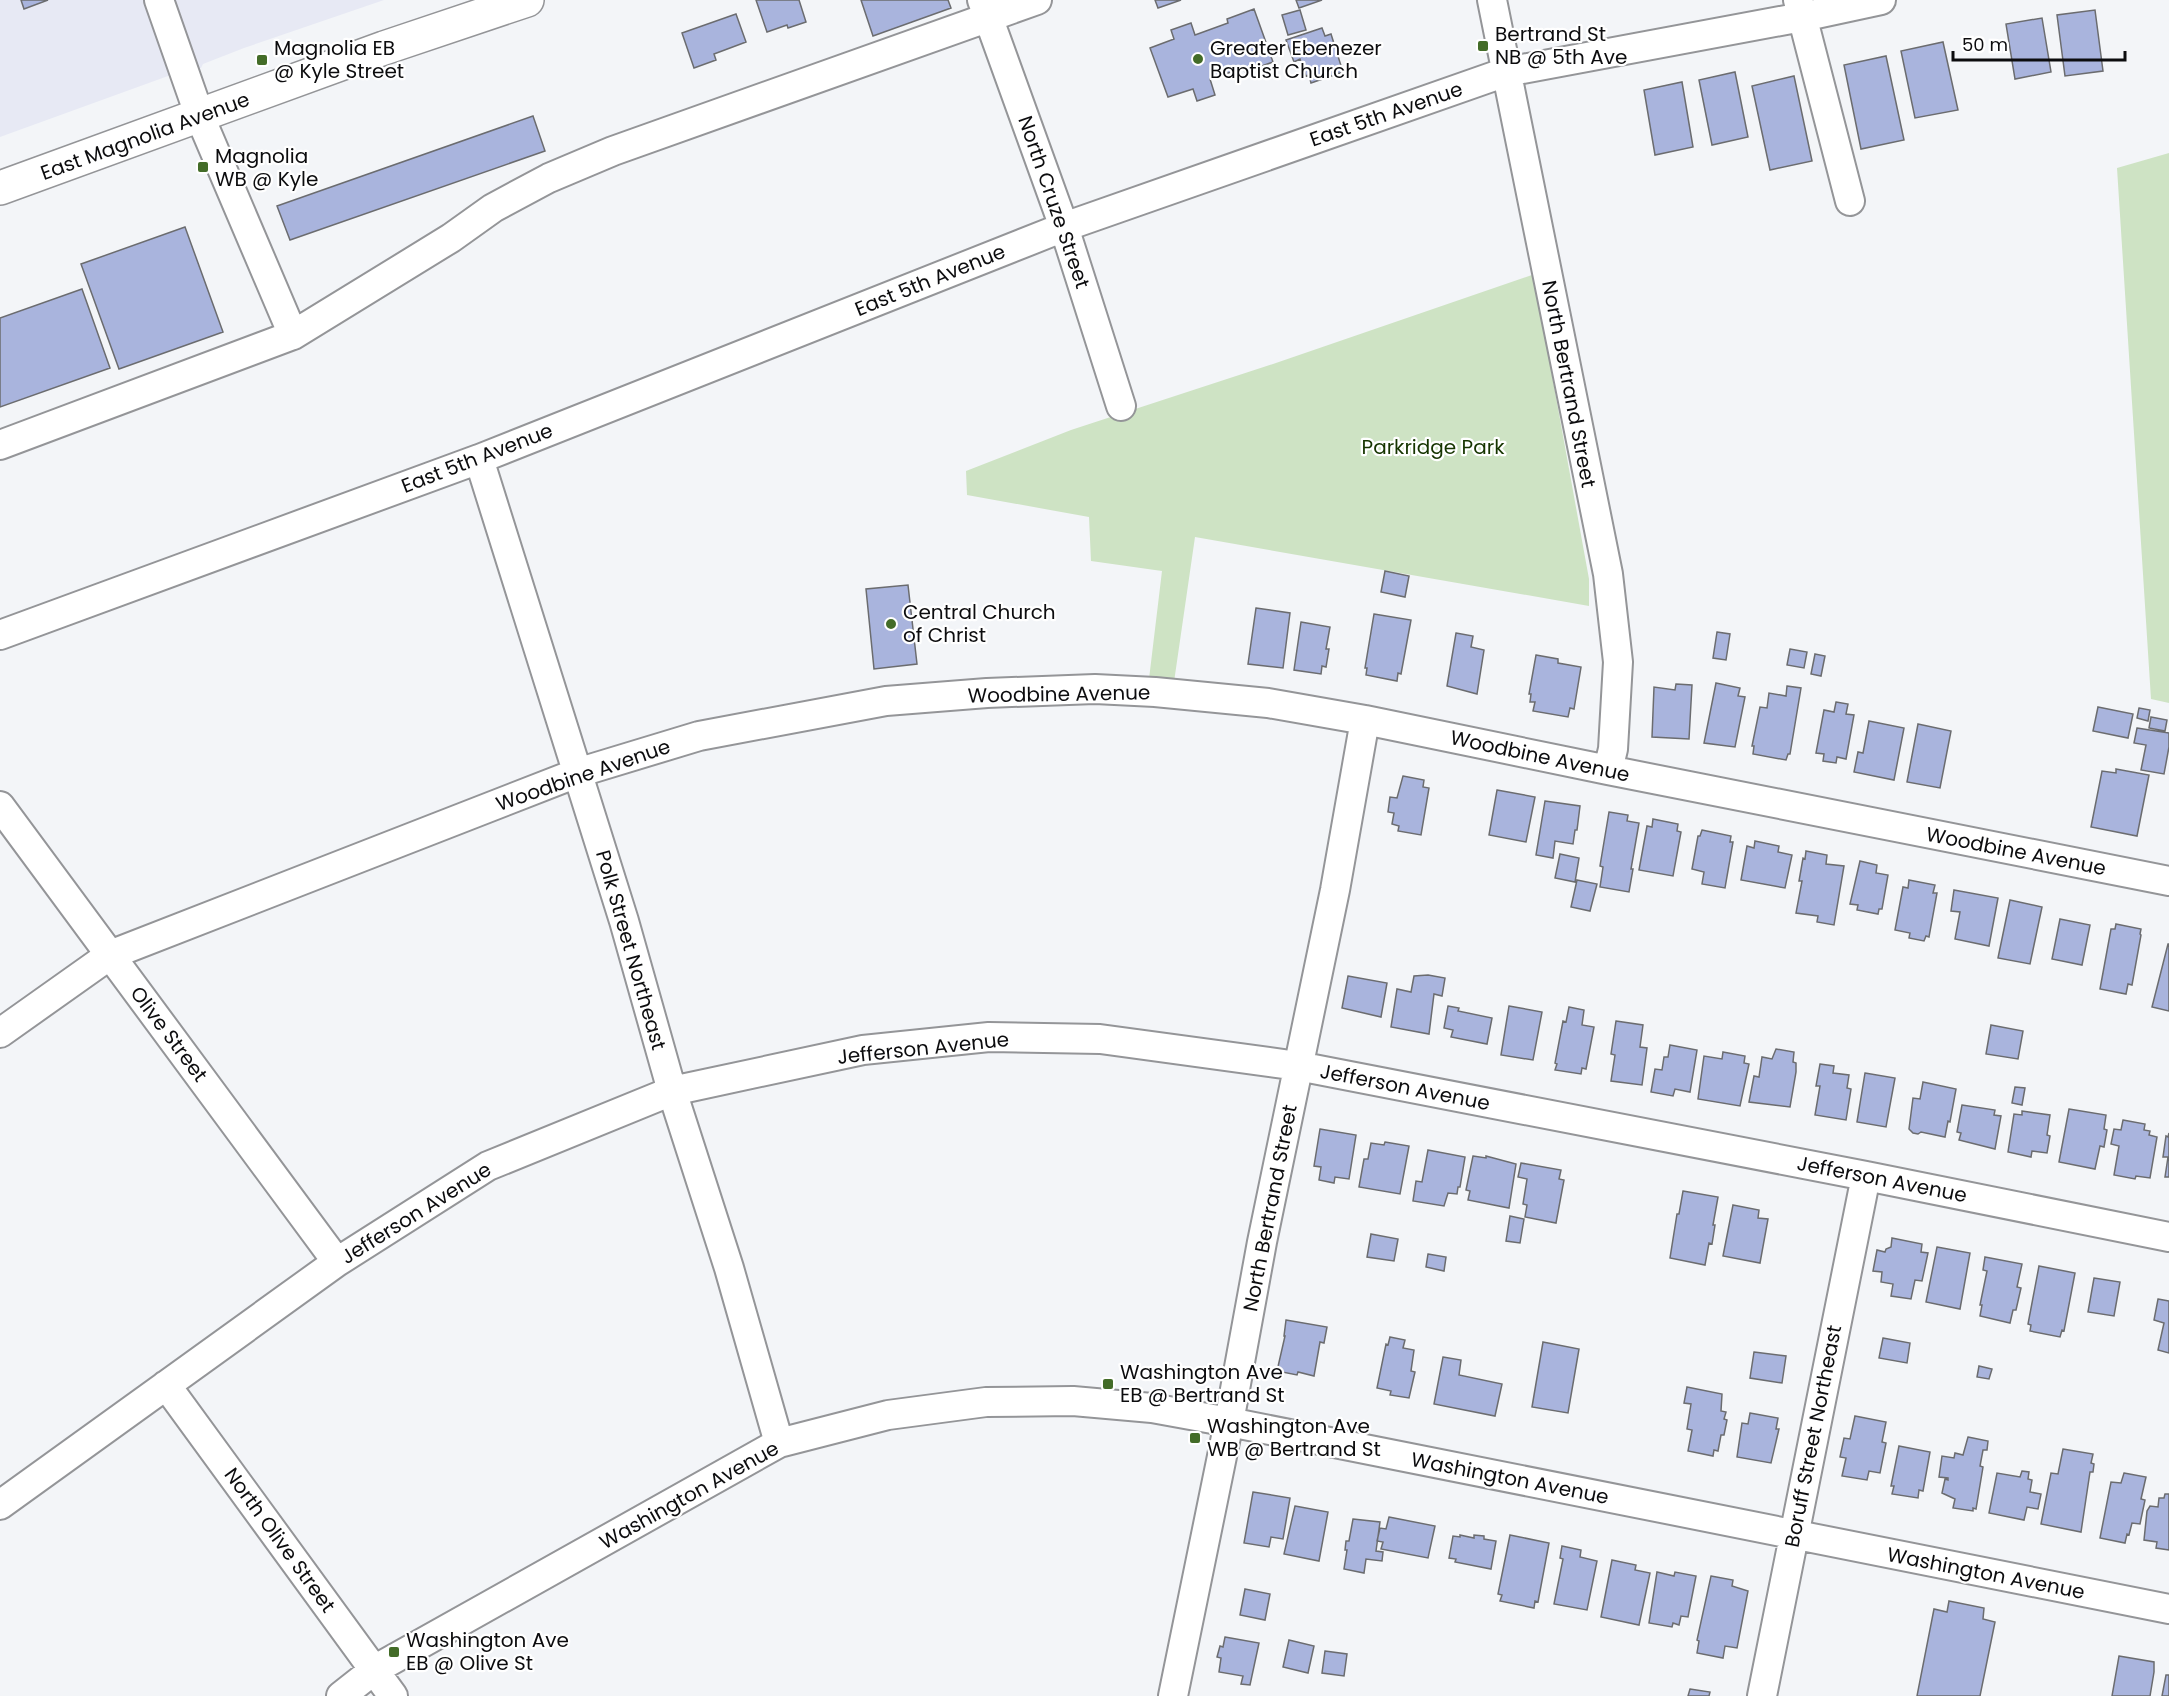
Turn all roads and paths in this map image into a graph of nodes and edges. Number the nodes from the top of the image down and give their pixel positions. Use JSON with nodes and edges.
{"nodes":[{"id":1,"x":159,"y":0,"type":"edge"},
{"id":2,"x":527,"y":0,"type":"edge"},
{"id":3,"x":1037,"y":0,"type":"edge"},
{"id":4,"x":1492,"y":0,"type":"edge"},
{"id":5,"x":1881,"y":0,"type":"edge"},
{"id":6,"x":985,"y":9,"type":"edge"},
{"id":7,"x":1800,"y":9,"type":"edge"},
{"id":8,"x":1506,"y":72,"type":"junction"},
{"id":9,"x":200,"y":117,"type":"junction"},
{"id":10,"x":0,"y":188,"type":"edge"},
{"id":11,"x":1850,"y":201,"type":"dead end"},
{"id":12,"x":1064,"y":227,"type":"junction"},
{"id":13,"x":293,"y":335,"type":"junction"},
{"id":14,"x":1121,"y":406,"type":"dead end"},
{"id":15,"x":0,"y":445,"type":"edge"},
{"id":16,"x":479,"y":459,"type":"junction"},
{"id":17,"x":0,"y":635,"type":"edge"},
{"id":18,"x":1365,"y":720,"type":"junction"},
{"id":19,"x":1608,"y":770,"type":"junction"},
{"id":20,"x":577,"y":773,"type":"junction"},
{"id":21,"x":0,"y":806,"type":"edge"},
{"id":22,"x":2169,"y":881,"type":"edge"},
{"id":23,"x":110,"y":955,"type":"junction"},
{"id":24,"x":0,"y":1034,"type":"edge"},
{"id":25,"x":1298,"y":1066,"type":"junction"},
{"id":26,"x":672,"y":1091,"type":"junction"},
{"id":27,"x":1866,"y":1176,"type":"junction"},
{"id":28,"x":2169,"y":1237,"type":"edge"},
{"id":29,"x":337,"y":1262,"type":"junction"},
{"id":30,"x":166,"y":1385,"type":"junction"},
{"id":31,"x":1229,"y":1422,"type":"junction"},
{"id":32,"x":779,"y":1443,"type":"junction"},
{"id":33,"x":0,"y":1505,"type":"edge"},
{"id":34,"x":1794,"y":1535,"type":"junction"},
{"id":35,"x":2169,"y":1609,"type":"edge"},
{"id":36,"x":374,"y":1670,"type":"junction"},
{"id":37,"x":341,"y":1696,"type":"edge"},
{"id":38,"x":393,"y":1696,"type":"edge"},
{"id":39,"x":1173,"y":1696,"type":"edge"},
{"id":40,"x":1762,"y":1696,"type":"edge"}],
"edges":[{"from":1,"to":9,"type":"street"},
{"from":2,"to":9,"type":"main road","name":"East Magnolia Avenue"},
{"from":3,"to":6,"type":"street"},
{"from":4,"to":8,"type":"street","name":"North Bertrand Street"},
{"from":5,"to":7,"type":"street","name":"East 5th Avenue"},
{"from":6,"to":12,"type":"street","name":"North Cruze Street"},
{"from":6,"to":13,"type":"street"},
{"from":7,"to":8,"type":"street","name":"East 5th Avenue"},
{"from":7,"to":11,"type":"street"},
{"from":8,"to":12,"type":"street","name":"East 5th Avenue"},
{"from":8,"to":19,"type":"street","name":"North Bertrand Street"},
{"from":9,"to":10,"type":"main road","name":"East Magnolia Avenue"},
{"from":9,"to":13,"type":"street"},
{"from":12,"to":14,"type":"street","name":"North Cruze Street"},
{"from":12,"to":16,"type":"street","name":"East 5th Avenue"},
{"from":13,"to":15,"type":"street"},
{"from":16,"to":17,"type":"street","name":"East 5th Avenue"},
{"from":16,"to":20,"type":"street","name":"Polk Street Northeast"},
{"from":18,"to":19,"type":"street","name":"Woodbine Avenue"},
{"from":18,"to":20,"type":"street","name":"Woodbine Avenue"},
{"from":18,"to":25,"type":"street","name":"North Bertrand Street"},
{"from":19,"to":22,"type":"street","name":"Woodbine Avenue"},
{"from":20,"to":23,"type":"street","name":"Woodbine Avenue"},
{"from":20,"to":26,"type":"street","name":"Polk Street Northeast"},
{"from":21,"to":23,"type":"street","name":"Olive Street"},
{"from":23,"to":24,"type":"street","name":"Woodbine Avenue"},
{"from":23,"to":29,"type":"street","name":"Olive Street"},
{"from":25,"to":26,"type":"street","name":"Jefferson Avenue"},
{"from":25,"to":27,"type":"street","name":"Jefferson Avenue"},
{"from":25,"to":31,"type":"street","name":"North Bertrand Street"},
{"from":26,"to":29,"type":"street","name":"Jefferson Avenue"},
{"from":26,"to":32,"type":"street","name":"Polk Street Northeast"},
{"from":27,"to":28,"type":"street","name":"Jefferson Avenue"},
{"from":27,"to":34,"type":"street","name":"Boruff Street Northeast"},
{"from":29,"to":30,"type":"street","name":"Jefferson Avenue"},
{"from":30,"to":33,"type":"street","name":"Jefferson Avenue"},
{"from":30,"to":36,"type":"street","name":"North Olive Street"},
{"from":31,"to":32,"type":"street","name":"Washington Avenue"},
{"from":31,"to":34,"type":"street","name":"Washington Avenue"},
{"from":31,"to":39,"type":"street","name":"North Bertrand Street"},
{"from":32,"to":36,"type":"street","name":"Washington Avenue"},
{"from":34,"to":35,"type":"street","name":"Washington Avenue"},
{"from":34,"to":40,"type":"street","name":"Boruff Street Northeast"},
{"from":36,"to":37,"type":"street","name":"Washington Avenue"},
{"from":36,"to":38,"type":"street","name":"North Olive Street"}]}
